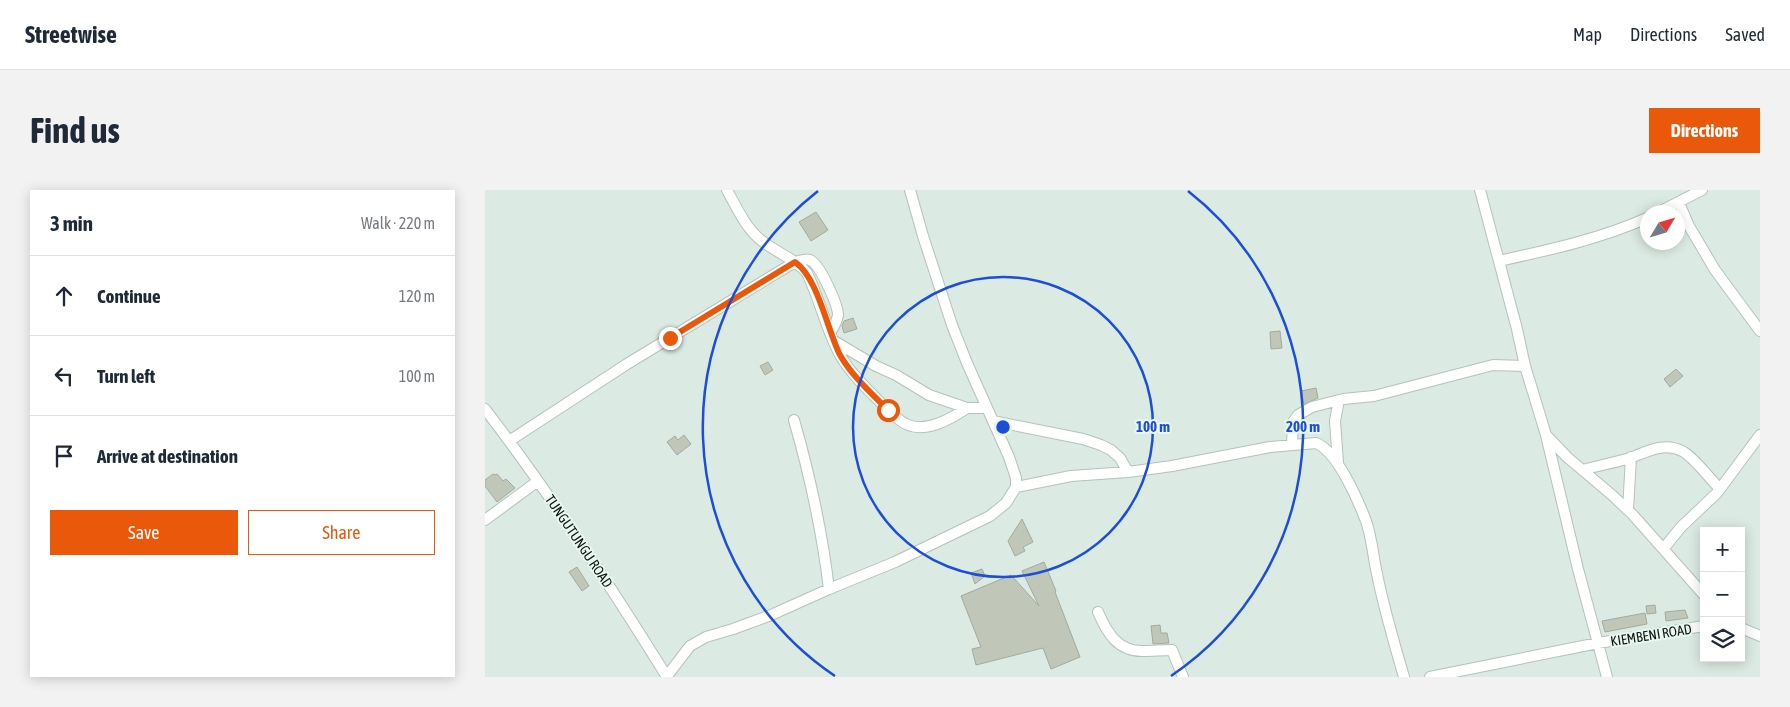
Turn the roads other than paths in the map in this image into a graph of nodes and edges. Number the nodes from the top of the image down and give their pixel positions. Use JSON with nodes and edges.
{"nodes":[{"id":1,"x":727,"y":190,"type":"edge"},
{"id":2,"x":909,"y":190,"type":"edge"},
{"id":3,"x":1480,"y":190,"type":"edge"},
{"id":4,"x":1702,"y":190,"type":"edge"},
{"id":5,"x":1679,"y":203,"type":"junction"},
{"id":6,"x":1675,"y":205,"type":"edge"},
{"id":7,"x":1640,"y":221,"type":"edge"},
{"id":8,"x":1499,"y":261,"type":"junction"},
{"id":9,"x":795,"y":262,"type":"junction"},
{"id":10,"x":1760,"y":331,"type":"edge"},
{"id":11,"x":832,"y":337,"type":"junction"},
{"id":12,"x":1525,"y":366,"type":"junction"},
{"id":13,"x":1339,"y":400,"type":"junction"},
{"id":14,"x":967,"y":408,"type":"junction"},
{"id":15,"x":987,"y":408,"type":"junction"},
{"id":16,"x":485,"y":409,"type":"edge"},
{"id":17,"x":794,"y":420,"type":"dead end"},
{"id":18,"x":993,"y":421,"type":"junction"},
{"id":19,"x":1546,"y":435,"type":"junction"},
{"id":20,"x":1760,"y":435,"type":"edge"},
{"id":21,"x":509,"y":441,"type":"junction"},
{"id":22,"x":1292,"y":445,"type":"junction"},
{"id":23,"x":1631,"y":457,"type":"junction"},
{"id":24,"x":1339,"y":465,"type":"junction"},
{"id":25,"x":1582,"y":470,"type":"junction"},
{"id":26,"x":1128,"y":472,"type":"junction"},
{"id":27,"x":538,"y":481,"type":"junction"},
{"id":28,"x":1016,"y":486,"type":"junction"},
{"id":29,"x":1720,"y":489,"type":"junction"},
{"id":30,"x":1628,"y":510,"type":"junction"},
{"id":31,"x":485,"y":520,"type":"edge"},
{"id":32,"x":1664,"y":548,"type":"junction"},
{"id":33,"x":829,"y":589,"type":"junction"},
{"id":34,"x":1700,"y":590,"type":"edge"},
{"id":35,"x":1097,"y":612,"type":"dead end"},
{"id":36,"x":1700,"y":627,"type":"edge"},
{"id":37,"x":1745,"y":630,"type":"edge"},
{"id":38,"x":1760,"y":636,"type":"edge"},
{"id":39,"x":1597,"y":643,"type":"junction"},
{"id":40,"x":667,"y":677,"type":"edge"},
{"id":41,"x":1183,"y":677,"type":"edge"},
{"id":42,"x":1404,"y":677,"type":"edge"},
{"id":43,"x":1430,"y":677,"type":"edge"},
{"id":44,"x":1607,"y":677,"type":"edge"}],
"edges":[{"from":1,"to":9,"type":"street"},
{"from":2,"to":15,"type":"street"},
{"from":3,"to":8,"type":"street"},
{"from":4,"to":5,"type":"street"},
{"from":5,"to":6,"type":"street"},
{"from":5,"to":10,"type":"street"},
{"from":7,"to":8,"type":"street"},
{"from":8,"to":12,"type":"street"},
{"from":9,"to":11,"type":"street"},
{"from":9,"to":11,"type":"street"},
{"from":9,"to":21,"type":"street"},
{"from":11,"to":14,"type":"street"},
{"from":11,"to":14,"type":"street"},
{"from":12,"to":13,"type":"street"},
{"from":12,"to":19,"type":"street"},
{"from":13,"to":22,"type":"street"},
{"from":13,"to":24,"type":"street"},
{"from":14,"to":15,"type":"street"},
{"from":15,"to":18,"type":"street"},
{"from":16,"to":21,"type":"street","name":"TUNGUTUNGU ROAD"},
{"from":17,"to":33,"type":"street"},
{"from":18,"to":26,"type":"street"},
{"from":18,"to":28,"type":"street"},
{"from":19,"to":25,"type":"street"},
{"from":19,"to":39,"type":"street"},
{"from":20,"to":29,"type":"street"},
{"from":21,"to":27,"type":"street","name":"TUNGUTUNGU ROAD"},
{"from":22,"to":24,"type":"street"},
{"from":22,"to":26,"type":"street"},
{"from":23,"to":25,"type":"street"},
{"from":23,"to":29,"type":"street"},
{"from":23,"to":30,"type":"street"},
{"from":24,"to":42,"type":"street"},
{"from":25,"to":30,"type":"street"},
{"from":26,"to":28,"type":"street"},
{"from":27,"to":31,"type":"street"},
{"from":27,"to":40,"type":"street","name":"TUNGUTUNGU ROAD"},
{"from":28,"to":33,"type":"street"},
{"from":29,"to":32,"type":"street"},
{"from":30,"to":32,"type":"street"},
{"from":32,"to":34,"type":"street"},
{"from":33,"to":40,"type":"street"},
{"from":35,"to":41,"type":"street"},
{"from":36,"to":39,"type":"street","name":"KIEMBENI ROAD"},
{"from":37,"to":38,"type":"street"},
{"from":39,"to":43,"type":"street","name":"KIEMBENI ROAD"},
{"from":39,"to":44,"type":"street"}]}
